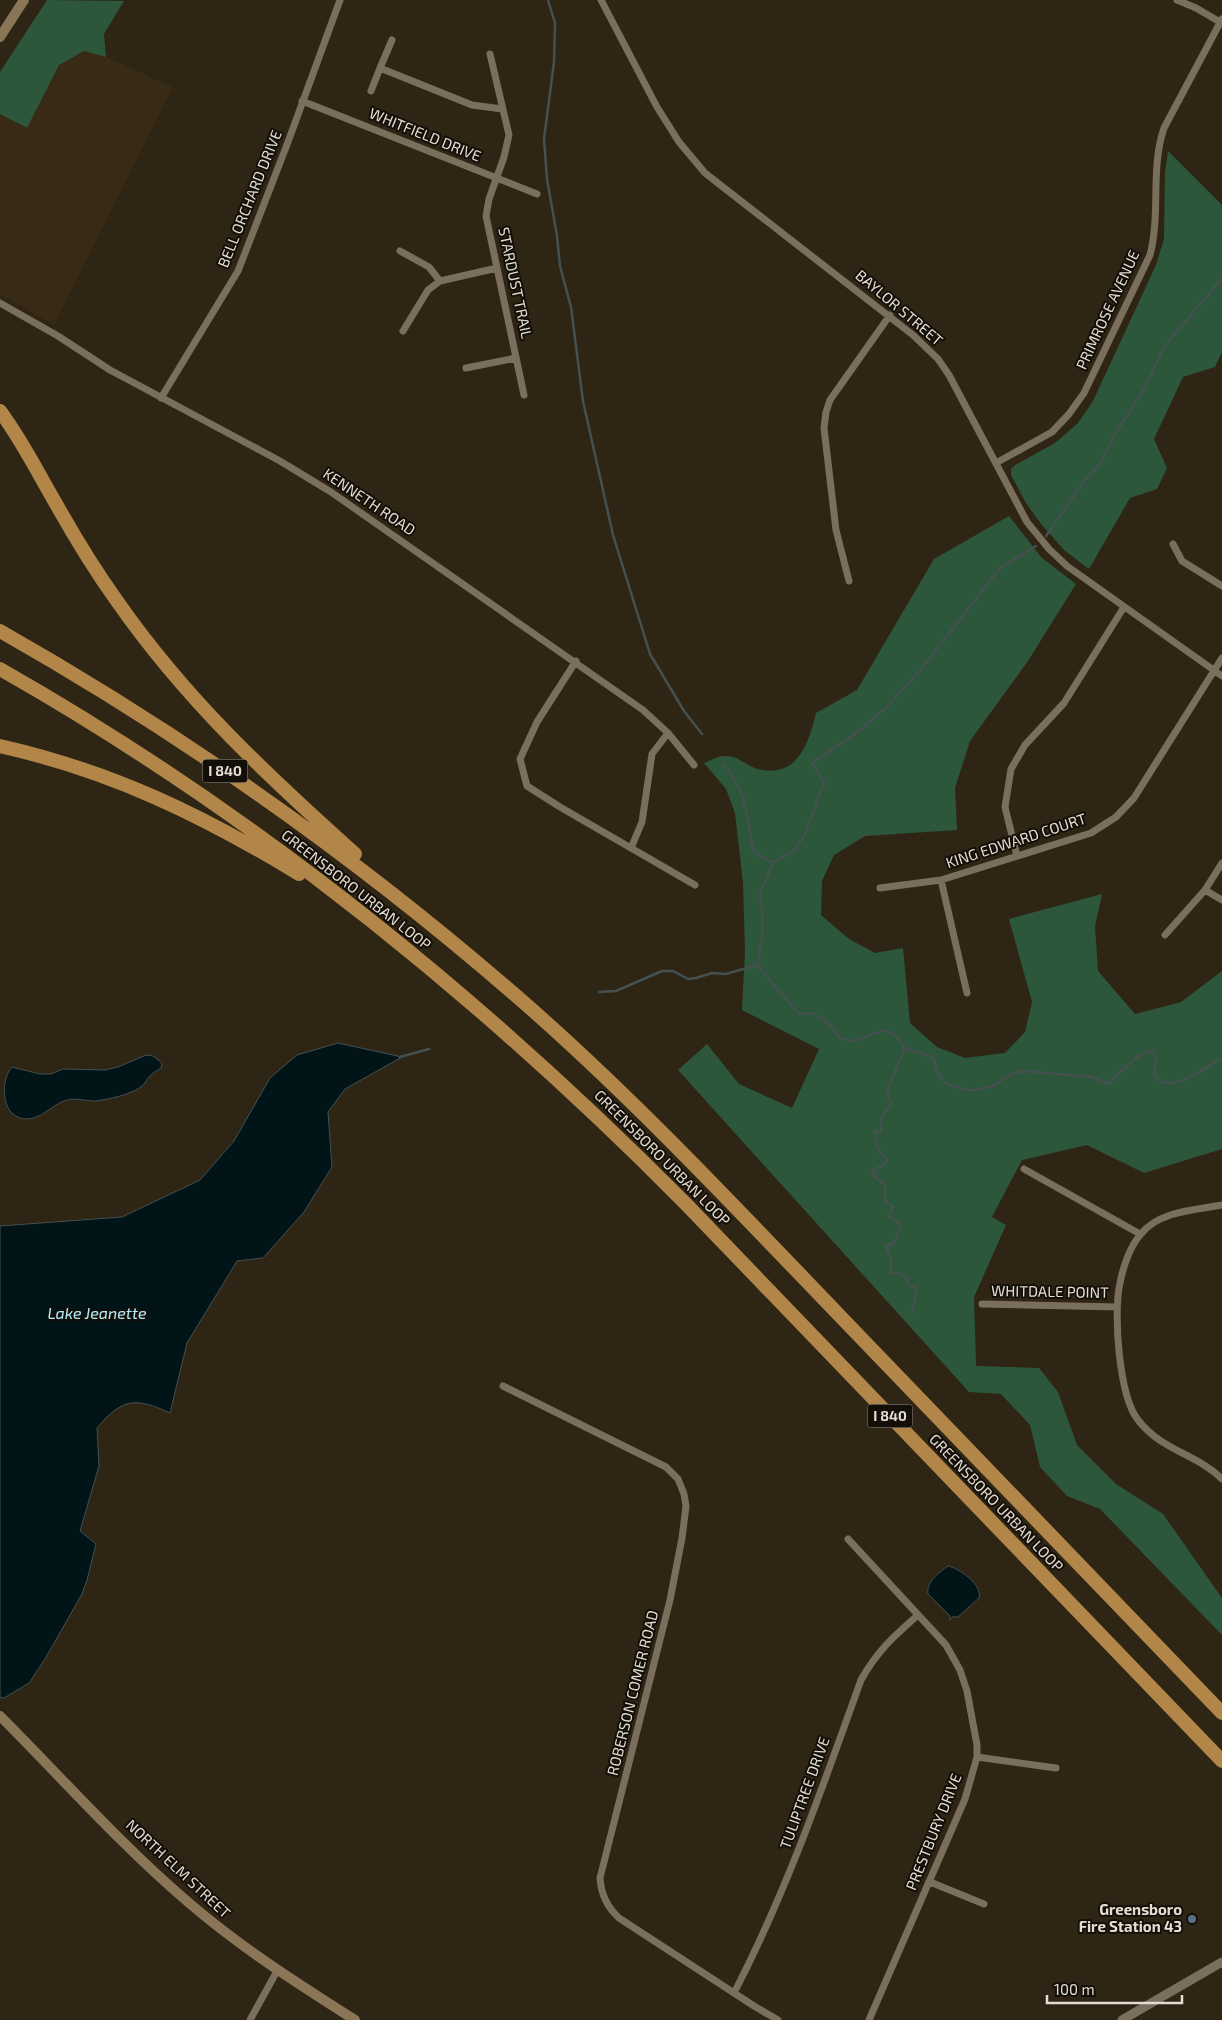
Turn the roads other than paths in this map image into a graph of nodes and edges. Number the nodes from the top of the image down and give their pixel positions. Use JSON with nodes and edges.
{"nodes":[{"id":1,"x":24,"y":0,"type":"edge"},
{"id":2,"x":340,"y":0,"type":"edge"},
{"id":3,"x":601,"y":0,"type":"edge"},
{"id":4,"x":1177,"y":0,"type":"edge"},
{"id":5,"x":1221,"y":20,"type":"edge"},
{"id":6,"x":0,"y":37,"type":"edge"},
{"id":7,"x":392,"y":40,"type":"dead end"},
{"id":8,"x":490,"y":54,"type":"dead end"},
{"id":9,"x":380,"y":68,"type":"junction"},
{"id":10,"x":370,"y":91,"type":"dead end"},
{"id":11,"x":302,"y":101,"type":"junction"},
{"id":12,"x":502,"y":109,"type":"junction"},
{"id":13,"x":497,"y":178,"type":"junction"},
{"id":14,"x":537,"y":194,"type":"dead end"},
{"id":15,"x":400,"y":251,"type":"dead end"},
{"id":16,"x":498,"y":268,"type":"junction"},
{"id":17,"x":440,"y":281,"type":"junction"},
{"id":18,"x":0,"y":303,"type":"edge"},
{"id":19,"x":890,"y":316,"type":"junction"},
{"id":20,"x":403,"y":331,"type":"dead end"},
{"id":21,"x":516,"y":358,"type":"junction"},
{"id":22,"x":466,"y":368,"type":"dead end"},
{"id":23,"x":524,"y":395,"type":"dead end"},
{"id":24,"x":161,"y":398,"type":"junction"},
{"id":25,"x":0,"y":411,"type":"edge"},
{"id":26,"x":996,"y":463,"type":"junction"},
{"id":27,"x":1172,"y":544,"type":"dead end"},
{"id":28,"x":849,"y":582,"type":"dead end"},
{"id":29,"x":1222,"y":586,"type":"edge"},
{"id":30,"x":1124,"y":607,"type":"junction"},
{"id":31,"x":0,"y":631,"type":"edge"},
{"id":32,"x":1222,"y":658,"type":"edge"},
{"id":33,"x":576,"y":662,"type":"junction"},
{"id":34,"x":0,"y":669,"type":"edge"},
{"id":35,"x":1214,"y":671,"type":"junction"},
{"id":36,"x":1222,"y":676,"type":"edge"},
{"id":37,"x":668,"y":733,"type":"junction"},
{"id":38,"x":0,"y":746,"type":"edge"},
{"id":39,"x":694,"y":765,"type":"dead end"},
{"id":40,"x":631,"y":848,"type":"junction"},
{"id":41,"x":1017,"y":856,"type":"junction"},
{"id":42,"x":1222,"y":863,"type":"edge"},
{"id":43,"x":941,"y":880,"type":"junction"},
{"id":44,"x":696,"y":885,"type":"dead end"},
{"id":45,"x":880,"y":888,"type":"dead end"},
{"id":46,"x":1205,"y":890,"type":"junction"},
{"id":47,"x":1222,"y":900,"type":"edge"},
{"id":48,"x":367,"y":917,"type":"junction"},
{"id":49,"x":437,"y":929,"type":"junction"},
{"id":50,"x":1165,"y":935,"type":"dead end"},
{"id":51,"x":967,"y":993,"type":"dead end"},
{"id":52,"x":1024,"y":1169,"type":"dead end"},
{"id":53,"x":1222,"y":1205,"type":"edge"},
{"id":54,"x":1140,"y":1234,"type":"junction"},
{"id":55,"x":982,"y":1304,"type":"dead end"},
{"id":56,"x":1117,"y":1306,"type":"junction"},
{"id":57,"x":503,"y":1386,"type":"dead end"},
{"id":58,"x":1221,"y":1475,"type":"edge"},
{"id":59,"x":848,"y":1539,"type":"dead end"},
{"id":60,"x":918,"y":1615,"type":"junction"},
{"id":61,"x":1222,"y":1713,"type":"edge"},
{"id":62,"x":0,"y":1716,"type":"edge"},
{"id":63,"x":977,"y":1757,"type":"junction"},
{"id":64,"x":1222,"y":1761,"type":"edge"},
{"id":65,"x":1056,"y":1768,"type":"dead end"},
{"id":66,"x":930,"y":1882,"type":"junction"},
{"id":67,"x":984,"y":1904,"type":"dead end"},
{"id":68,"x":1222,"y":1962,"type":"edge"},
{"id":69,"x":277,"y":1971,"type":"junction"},
{"id":70,"x":734,"y":1993,"type":"junction"},
{"id":71,"x":1132,"y":2017,"type":"edge"},
{"id":72,"x":250,"y":2020,"type":"edge"},
{"id":73,"x":355,"y":2020,"type":"edge"},
{"id":74,"x":778,"y":2020,"type":"edge"},
{"id":75,"x":869,"y":2020,"type":"edge"},
{"id":76,"x":1122,"y":2020,"type":"edge"}],
"edges":[{"from":1,"to":6,"type":"main road"},
{"from":2,"to":11,"type":"street","name":"BELL ORCHARD DRIVE"},
{"from":3,"to":19,"type":"street","name":"BAYLOR STREET"},
{"from":4,"to":5,"type":"street"},
{"from":5,"to":26,"type":"street","name":"PRIMROSE AVENUE"},
{"from":7,"to":9,"type":"street"},
{"from":8,"to":12,"type":"street","name":"STARDUST TRAIL"},
{"from":9,"to":10,"type":"street"},
{"from":9,"to":12,"type":"street"},
{"from":11,"to":13,"type":"street","name":"WHITFIELD DRIVE"},
{"from":11,"to":24,"type":"street","name":"BELL ORCHARD DRIVE"},
{"from":12,"to":13,"type":"street","name":"STARDUST TRAIL"},
{"from":13,"to":14,"type":"street","name":"WHITFIELD DRIVE"},
{"from":13,"to":16,"type":"street","name":"STARDUST TRAIL"},
{"from":15,"to":17,"type":"street"},
{"from":16,"to":17,"type":"street"},
{"from":16,"to":21,"type":"street","name":"STARDUST TRAIL"},
{"from":17,"to":20,"type":"street"},
{"from":18,"to":24,"type":"street","name":"KENNETH ROAD"},
{"from":19,"to":26,"type":"street","name":"BAYLOR STREET"},
{"from":19,"to":28,"type":"street"},
{"from":21,"to":22,"type":"street"},
{"from":21,"to":23,"type":"street","name":"STARDUST TRAIL"},
{"from":24,"to":33,"type":"street","name":"KENNETH ROAD"},
{"from":25,"to":49,"type":"highway"},
{"from":26,"to":30,"type":"street","name":"BAYLOR STREET"},
{"from":27,"to":29,"type":"street"},
{"from":30,"to":35,"type":"street","name":"BAYLOR STREET"},
{"from":30,"to":41,"type":"street"},
{"from":31,"to":49,"type":"highway","name":"GREENSBORO URBAN LOOP","number":"I 840"},
{"from":32,"to":35,"type":"street","name":"KING EDWARD COURT"},
{"from":33,"to":37,"type":"street","name":"KENNETH ROAD"},
{"from":33,"to":40,"type":"street"},
{"from":34,"to":48,"type":"highway","name":"GREENSBORO URBAN LOOP","number":"I 840"},
{"from":35,"to":36,"type":"street","name":"BAYLOR STREET"},
{"from":35,"to":41,"type":"street","name":"KING EDWARD COURT"},
{"from":37,"to":39,"type":"street","name":"KENNETH ROAD"},
{"from":37,"to":40,"type":"street"},
{"from":38,"to":48,"type":"highway"},
{"from":40,"to":44,"type":"street"},
{"from":41,"to":43,"type":"street","name":"KING EDWARD COURT"},
{"from":42,"to":46,"type":"street"},
{"from":43,"to":45,"type":"street","name":"KING EDWARD COURT"},
{"from":43,"to":51,"type":"street"},
{"from":46,"to":47,"type":"street"},
{"from":46,"to":50,"type":"street"},
{"from":48,"to":64,"type":"highway","name":"GREENSBORO URBAN LOOP","number":"I 840"},
{"from":49,"to":61,"type":"highway","name":"GREENSBORO URBAN LOOP","number":"I 840"},
{"from":52,"to":54,"type":"street"},
{"from":53,"to":54,"type":"street"},
{"from":54,"to":56,"type":"street"},
{"from":55,"to":56,"type":"street","name":"WHITDALE POINT"},
{"from":56,"to":58,"type":"street"},
{"from":57,"to":70,"type":"street","name":"ROBERSON COMER ROAD"},
{"from":59,"to":60,"type":"street","name":"PRESTBURY DRIVE"},
{"from":60,"to":63,"type":"street","name":"PRESTBURY DRIVE"},
{"from":60,"to":70,"type":"street","name":"TULIPTREE DRIVE"},
{"from":62,"to":69,"type":"main road","name":"NORTH ELM STREET"},
{"from":63,"to":65,"type":"street"},
{"from":63,"to":66,"type":"street","name":"PRESTBURY DRIVE"},
{"from":66,"to":67,"type":"street"},
{"from":66,"to":75,"type":"street","name":"PRESTBURY DRIVE"},
{"from":68,"to":71,"type":"street"},
{"from":69,"to":72,"type":"street"},
{"from":69,"to":73,"type":"main road","name":"NORTH ELM STREET"},
{"from":70,"to":74,"type":"street","name":"ROBERSON COMER ROAD"},
{"from":71,"to":76,"type":"street"}]}
